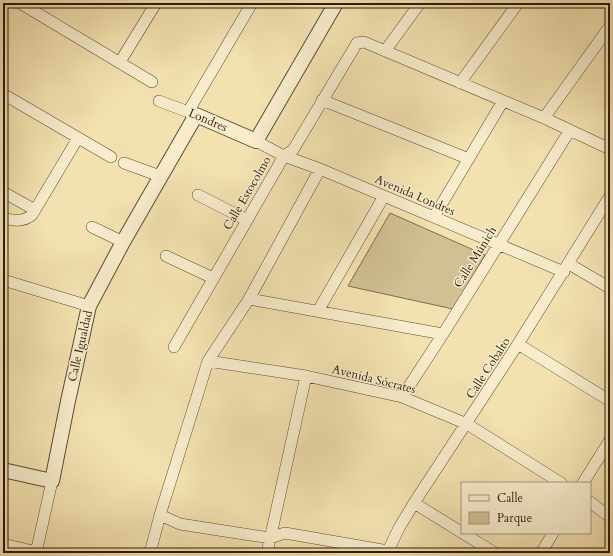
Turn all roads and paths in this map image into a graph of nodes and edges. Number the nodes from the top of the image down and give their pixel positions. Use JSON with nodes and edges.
{"nodes":[{"id":1,"x":20,"y":3,"type":"edge"},
{"id":2,"x":156,"y":3,"type":"edge"},
{"id":3,"x":252,"y":3,"type":"edge"},
{"id":4,"x":336,"y":3,"type":"edge"},
{"id":5,"x":420,"y":3,"type":"edge"},
{"id":6,"x":518,"y":3,"type":"edge"},
{"id":7,"x":610,"y":26,"type":"edge"},
{"id":8,"x":385,"y":51,"type":"junction"},
{"id":9,"x":120,"y":62,"type":"junction"},
{"id":10,"x":152,"y":82,"type":"dead end"},
{"id":11,"x":460,"y":83,"type":"junction"},
{"id":12,"x":3,"y":94,"type":"edge"},
{"id":13,"x":322,"y":100,"type":"junction"},
{"id":14,"x":159,"y":101,"type":"dead end"},
{"id":15,"x":504,"y":101,"type":"junction"},
{"id":16,"x":192,"y":113,"type":"junction"},
{"id":17,"x":544,"y":118,"type":"junction"},
{"id":18,"x":570,"y":130,"type":"junction"},
{"id":19,"x":78,"y":138,"type":"junction"},
{"id":20,"x":256,"y":141,"type":"junction"},
{"id":21,"x":610,"y":149,"type":"edge"},
{"id":22,"x":111,"y":156,"type":"dead end"},
{"id":23,"x":284,"y":156,"type":"junction"},
{"id":24,"x":468,"y":159,"type":"junction"},
{"id":25,"x":124,"y":163,"type":"dead end"},
{"id":26,"x":320,"y":169,"type":"junction"},
{"id":27,"x":160,"y":176,"type":"junction"},
{"id":28,"x":3,"y":192,"type":"edge"},
{"id":29,"x":198,"y":195,"type":"dead end"},
{"id":30,"x":384,"y":196,"type":"junction"},
{"id":31,"x":610,"y":196,"type":"edge"},
{"id":32,"x":35,"y":210,"type":"junction"},
{"id":33,"x":434,"y":217,"type":"junction"},
{"id":34,"x":3,"y":218,"type":"edge"},
{"id":35,"x":247,"y":220,"type":"junction"},
{"id":36,"x":92,"y":227,"type":"dead end"},
{"id":37,"x":123,"y":242,"type":"junction"},
{"id":38,"x":498,"y":244,"type":"junction"},
{"id":39,"x":166,"y":256,"type":"dead end"},
{"id":40,"x":567,"y":268,"type":"junction"},
{"id":41,"x":213,"y":278,"type":"junction"},
{"id":42,"x":3,"y":280,"type":"edge"},
{"id":43,"x":610,"y":288,"type":"edge"},
{"id":44,"x":249,"y":299,"type":"junction"},
{"id":45,"x":88,"y":306,"type":"junction"},
{"id":46,"x":318,"y":311,"type":"junction"},
{"id":47,"x":443,"y":334,"type":"junction"},
{"id":48,"x":518,"y":344,"type":"junction"},
{"id":49,"x":174,"y":347,"type":"dead end"},
{"id":50,"x":208,"y":361,"type":"junction"},
{"id":51,"x":306,"y":376,"type":"junction"},
{"id":52,"x":402,"y":397,"type":"junction"},
{"id":53,"x":610,"y":401,"type":"edge"},
{"id":54,"x":467,"y":424,"type":"junction"},
{"id":55,"x":610,"y":440,"type":"edge"},
{"id":56,"x":3,"y":470,"type":"edge"},
{"id":57,"x":52,"y":481,"type":"junction"},
{"id":58,"x":559,"y":482,"type":"edge"},
{"id":59,"x":584,"y":482,"type":"edge"},
{"id":60,"x":414,"y":503,"type":"junction"},
{"id":61,"x":591,"y":503,"type":"edge"},
{"id":62,"x":160,"y":516,"type":"junction"},
{"id":63,"x":610,"y":517,"type":"edge"},
{"id":64,"x":461,"y":532,"type":"edge"},
{"id":65,"x":464,"y":534,"type":"edge"},
{"id":66,"x":552,"y":534,"type":"edge"},
{"id":67,"x":270,"y":538,"type":"junction"},
{"id":68,"x":3,"y":544,"type":"edge"},
{"id":69,"x":37,"y":552,"type":"edge"},
{"id":70,"x":388,"y":552,"type":"edge"},
{"id":71,"x":150,"y":553,"type":"edge"},
{"id":72,"x":267,"y":553,"type":"edge"},
{"id":73,"x":495,"y":553,"type":"edge"},
{"id":74,"x":541,"y":553,"type":"edge"}],
"edges":[{"from":1,"to":9,"type":"street"},
{"from":2,"to":9,"type":"street"},
{"from":3,"to":16,"type":"street"},
{"from":4,"to":20,"type":"street"},
{"from":5,"to":8,"type":"street"},
{"from":6,"to":11,"type":"street"},
{"from":7,"to":17,"type":"street"},
{"from":8,"to":11,"type":"street"},
{"from":8,"to":13,"type":"street","name":"Calle Estocolmo"},
{"from":9,"to":10,"type":"street"},
{"from":11,"to":15,"type":"street"},
{"from":12,"to":19,"type":"street"},
{"from":13,"to":23,"type":"street","name":"Calle Estocolmo"},
{"from":13,"to":24,"type":"street"},
{"from":14,"to":16,"type":"street","name":"Londres"},
{"from":15,"to":17,"type":"street"},
{"from":15,"to":24,"type":"street"},
{"from":16,"to":20,"type":"street","name":"Londres"},
{"from":16,"to":27,"type":"street","name":"Calle Igualdad"},
{"from":17,"to":18,"type":"street"},
{"from":18,"to":21,"type":"street"},
{"from":18,"to":38,"type":"street","name":"Calle Múnich"},
{"from":19,"to":22,"type":"street"},
{"from":19,"to":32,"type":"street"},
{"from":20,"to":23,"type":"street","name":"Avenida Londres"},
{"from":23,"to":26,"type":"street","name":"Avenida Londres"},
{"from":23,"to":35,"type":"street","name":"Calle Estocolmo"},
{"from":24,"to":33,"type":"street"},
{"from":25,"to":27,"type":"street"},
{"from":26,"to":30,"type":"street","name":"Avenida Londres"},
{"from":26,"to":44,"type":"street"},
{"from":27,"to":37,"type":"street","name":"Calle Igualdad"},
{"from":28,"to":32,"type":"street"},
{"from":29,"to":35,"type":"street"},
{"from":30,"to":33,"type":"street","name":"Avenida Londres"},
{"from":30,"to":46,"type":"street"},
{"from":31,"to":40,"type":"street","name":"Calle Cobalto"},
{"from":32,"to":34,"type":"street"},
{"from":33,"to":38,"type":"street","name":"Avenida Londres"},
{"from":35,"to":41,"type":"street","name":"Calle Estocolmo"},
{"from":36,"to":37,"type":"street"},
{"from":37,"to":45,"type":"street","name":"Calle Igualdad"},
{"from":38,"to":40,"type":"street","name":"Avenida Londres"},
{"from":38,"to":47,"type":"street","name":"Calle Múnich"},
{"from":39,"to":41,"type":"street"},
{"from":40,"to":43,"type":"street","name":"Avenida Londres"},
{"from":40,"to":48,"type":"street","name":"Calle Cobalto"},
{"from":41,"to":49,"type":"street","name":"Calle Estocolmo"},
{"from":42,"to":45,"type":"street"},
{"from":44,"to":46,"type":"street"},
{"from":44,"to":50,"type":"street"},
{"from":45,"to":57,"type":"street","name":"Calle Igualdad"},
{"from":46,"to":47,"type":"street"},
{"from":47,"to":52,"type":"street","name":"Calle Múnich"},
{"from":48,"to":53,"type":"street"},
{"from":48,"to":54,"type":"street","name":"Calle Cobalto"},
{"from":50,"to":51,"type":"street","name":"Avenida Sócrates"},
{"from":50,"to":62,"type":"street"},
{"from":51,"to":52,"type":"street","name":"Avenida Sócrates"},
{"from":51,"to":67,"type":"street"},
{"from":52,"to":54,"type":"street","name":"Avenida Sócrates"},
{"from":54,"to":58,"type":"street","name":"Avenida Sócrates"},
{"from":54,"to":60,"type":"street","name":"Calle Cobalto"},
{"from":55,"to":59,"type":"street"},
{"from":56,"to":57,"type":"street"},
{"from":57,"to":69,"type":"street","name":"Calle Igualdad"},
{"from":60,"to":64,"type":"street"},
{"from":60,"to":70,"type":"street","name":"Calle Cobalto"},
{"from":61,"to":63,"type":"street"},
{"from":62,"to":67,"type":"street"},
{"from":62,"to":71,"type":"street"},
{"from":65,"to":73,"type":"street"},
{"from":66,"to":74,"type":"street"},
{"from":67,"to":70,"type":"street"},
{"from":67,"to":72,"type":"street"},
{"from":68,"to":69,"type":"street"}]}
